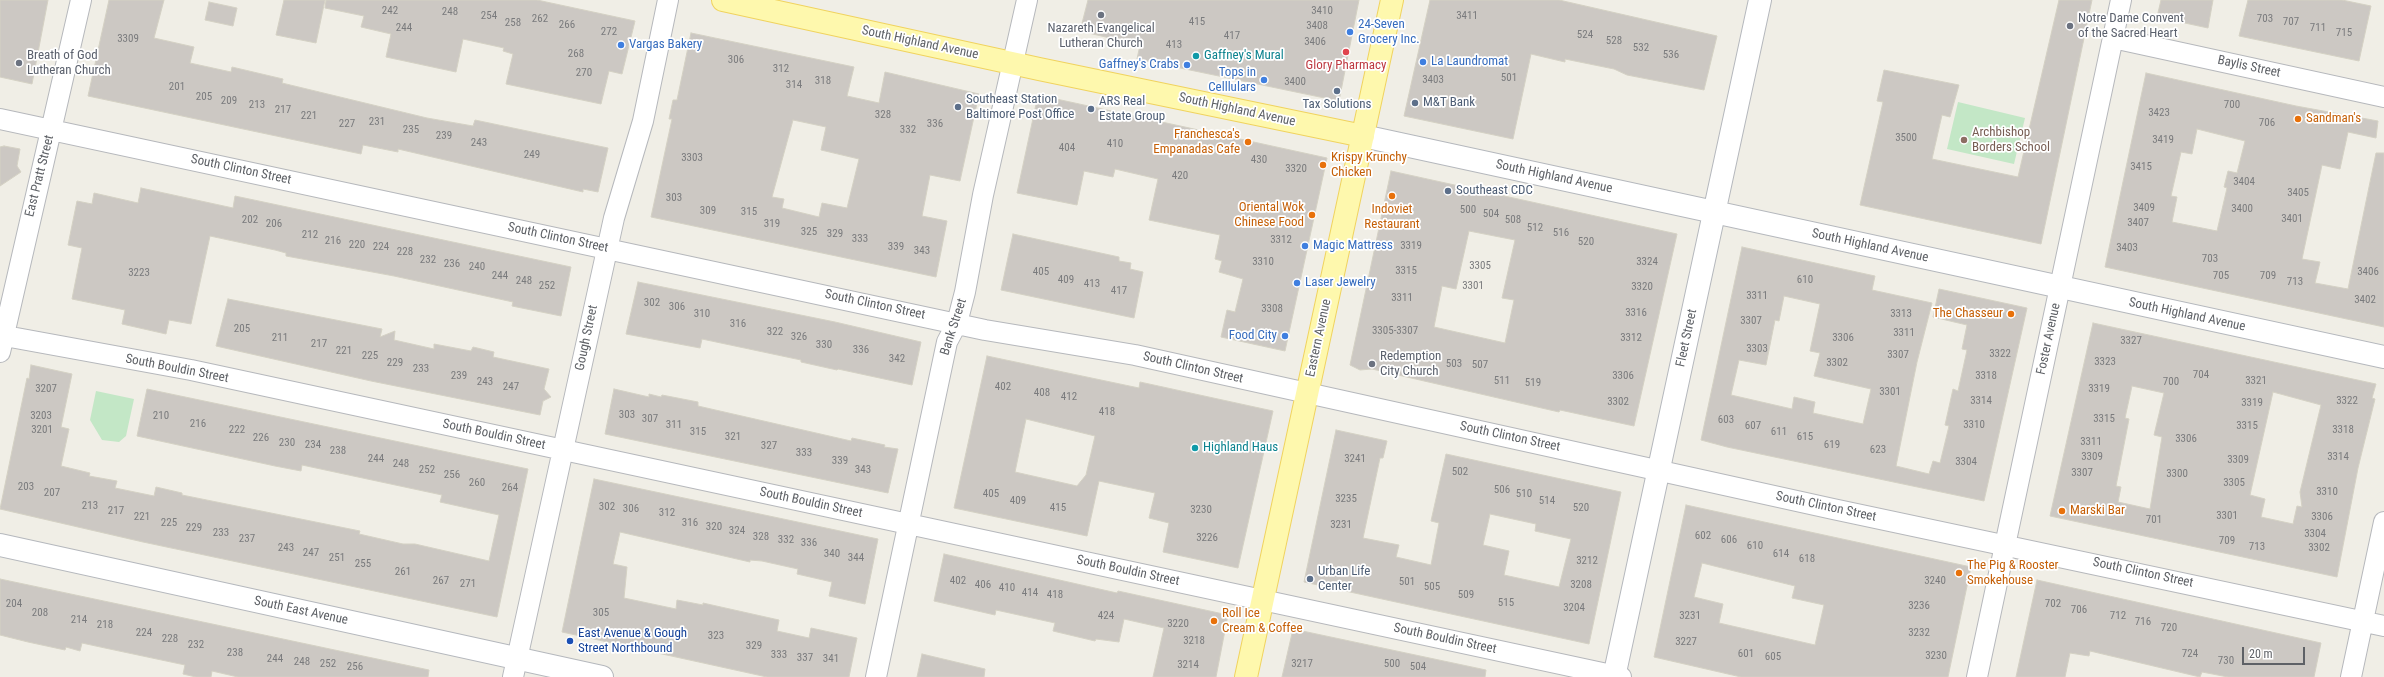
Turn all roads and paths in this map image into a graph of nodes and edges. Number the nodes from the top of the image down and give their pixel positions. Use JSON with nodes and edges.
{"nodes":[{"id":1,"x":81,"y":0,"type":"edge"},
{"id":2,"x":668,"y":0,"type":"edge"},
{"id":3,"x":723,"y":0,"type":"edge"},
{"id":4,"x":1027,"y":0,"type":"edge"},
{"id":5,"x":1392,"y":0,"type":"edge"},
{"id":6,"x":1760,"y":0,"type":"edge"},
{"id":7,"x":2121,"y":0,"type":"edge"},
{"id":8,"x":2113,"y":38,"type":"junction"},
{"id":9,"x":1013,"y":63,"type":"junction"},
{"id":10,"x":2384,"y":97,"type":"edge"},
{"id":11,"x":0,"y":119,"type":"edge"},
{"id":12,"x":52,"y":130,"type":"junction"},
{"id":13,"x":1363,"y":136,"type":"junction"},
{"id":14,"x":1714,"y":212,"type":"junction"},
{"id":15,"x":607,"y":249,"type":"junction"},
{"id":16,"x":2060,"y":287,"type":"junction"},
{"id":17,"x":957,"y":323,"type":"junction"},
{"id":18,"x":1,"y":341,"type":"edge"},
{"id":19,"x":2384,"y":357,"type":"edge"},
{"id":20,"x":1307,"y":394,"type":"junction"},
{"id":21,"x":563,"y":449,"type":"junction"},
{"id":22,"x":1659,"y":469,"type":"junction"},
{"id":23,"x":2384,"y":522,"type":"edge"},
{"id":24,"x":908,"y":524,"type":"junction"},
{"id":25,"x":0,"y":544,"type":"edge"},
{"id":26,"x":2005,"y":544,"type":"junction"},
{"id":27,"x":1263,"y":600,"type":"junction"},
{"id":28,"x":2363,"y":621,"type":"junction"},
{"id":29,"x":2384,"y":626,"type":"edge"},
{"id":30,"x":515,"y":668,"type":"edge"},
{"id":31,"x":1617,"y":676,"type":"edge"},
{"id":32,"x":602,"y":677,"type":"edge"},
{"id":33,"x":876,"y":677,"type":"edge"},
{"id":34,"x":1246,"y":677,"type":"edge"},
{"id":35,"x":1977,"y":677,"type":"edge"},
{"id":36,"x":2351,"y":677,"type":"edge"}],
"edges":[{"from":1,"to":12,"type":"street","name":"East Pratt Street"},
{"from":2,"to":15,"type":"street","name":"Gough Street"},
{"from":3,"to":9,"type":"main road","name":"South Highland Avenue"},
{"from":4,"to":9,"type":"street","name":"Bank Street"},
{"from":5,"to":13,"type":"main road","name":"Eastern Avenue"},
{"from":6,"to":14,"type":"street","name":"Fleet Street"},
{"from":7,"to":8,"type":"street","name":"Foster Avenue"},
{"from":8,"to":10,"type":"street","name":"Baylis Street"},
{"from":8,"to":16,"type":"street","name":"Foster Avenue"},
{"from":9,"to":13,"type":"main road","name":"South Highland Avenue"},
{"from":9,"to":17,"type":"street","name":"Bank Street"},
{"from":11,"to":12,"type":"street","name":"South Clinton Street"},
{"from":12,"to":15,"type":"street","name":"South Clinton Street"},
{"from":12,"to":18,"type":"street","name":"East Pratt Street"},
{"from":13,"to":14,"type":"street","name":"South Highland Avenue"},
{"from":13,"to":20,"type":"main road","name":"Eastern Avenue"},
{"from":14,"to":16,"type":"street","name":"South Highland Avenue"},
{"from":14,"to":22,"type":"street","name":"Fleet Street"},
{"from":15,"to":17,"type":"street","name":"South Clinton Street"},
{"from":15,"to":21,"type":"street","name":"Gough Street"},
{"from":16,"to":19,"type":"street","name":"South Highland Avenue"},
{"from":16,"to":26,"type":"street","name":"Foster Avenue"},
{"from":17,"to":20,"type":"street","name":"South Clinton Street"},
{"from":17,"to":24,"type":"street","name":"Bank Street"},
{"from":18,"to":21,"type":"street","name":"South Bouldin Street"},
{"from":20,"to":22,"type":"street","name":"South Clinton Street"},
{"from":20,"to":27,"type":"main road","name":"Eastern Avenue"},
{"from":21,"to":24,"type":"street","name":"South Bouldin Street"},
{"from":21,"to":30,"type":"street","name":"Gough Street"},
{"from":22,"to":26,"type":"street","name":"South Clinton Street"},
{"from":22,"to":31,"type":"street","name":"Fleet Street"},
{"from":23,"to":28,"type":"street"},
{"from":24,"to":27,"type":"street","name":"South Bouldin Street"},
{"from":24,"to":33,"type":"street","name":"Bank Street"},
{"from":25,"to":30,"type":"street","name":"South East Avenue"},
{"from":26,"to":28,"type":"street","name":"South Clinton Street"},
{"from":26,"to":35,"type":"street","name":"Foster Avenue"},
{"from":27,"to":31,"type":"street","name":"South Bouldin Street"},
{"from":27,"to":34,"type":"main road","name":"Eastern Avenue"},
{"from":28,"to":29,"type":"street","name":"South Clinton Street"},
{"from":28,"to":36,"type":"street"},
{"from":30,"to":32,"type":"street","name":"South East Avenue"}]}
